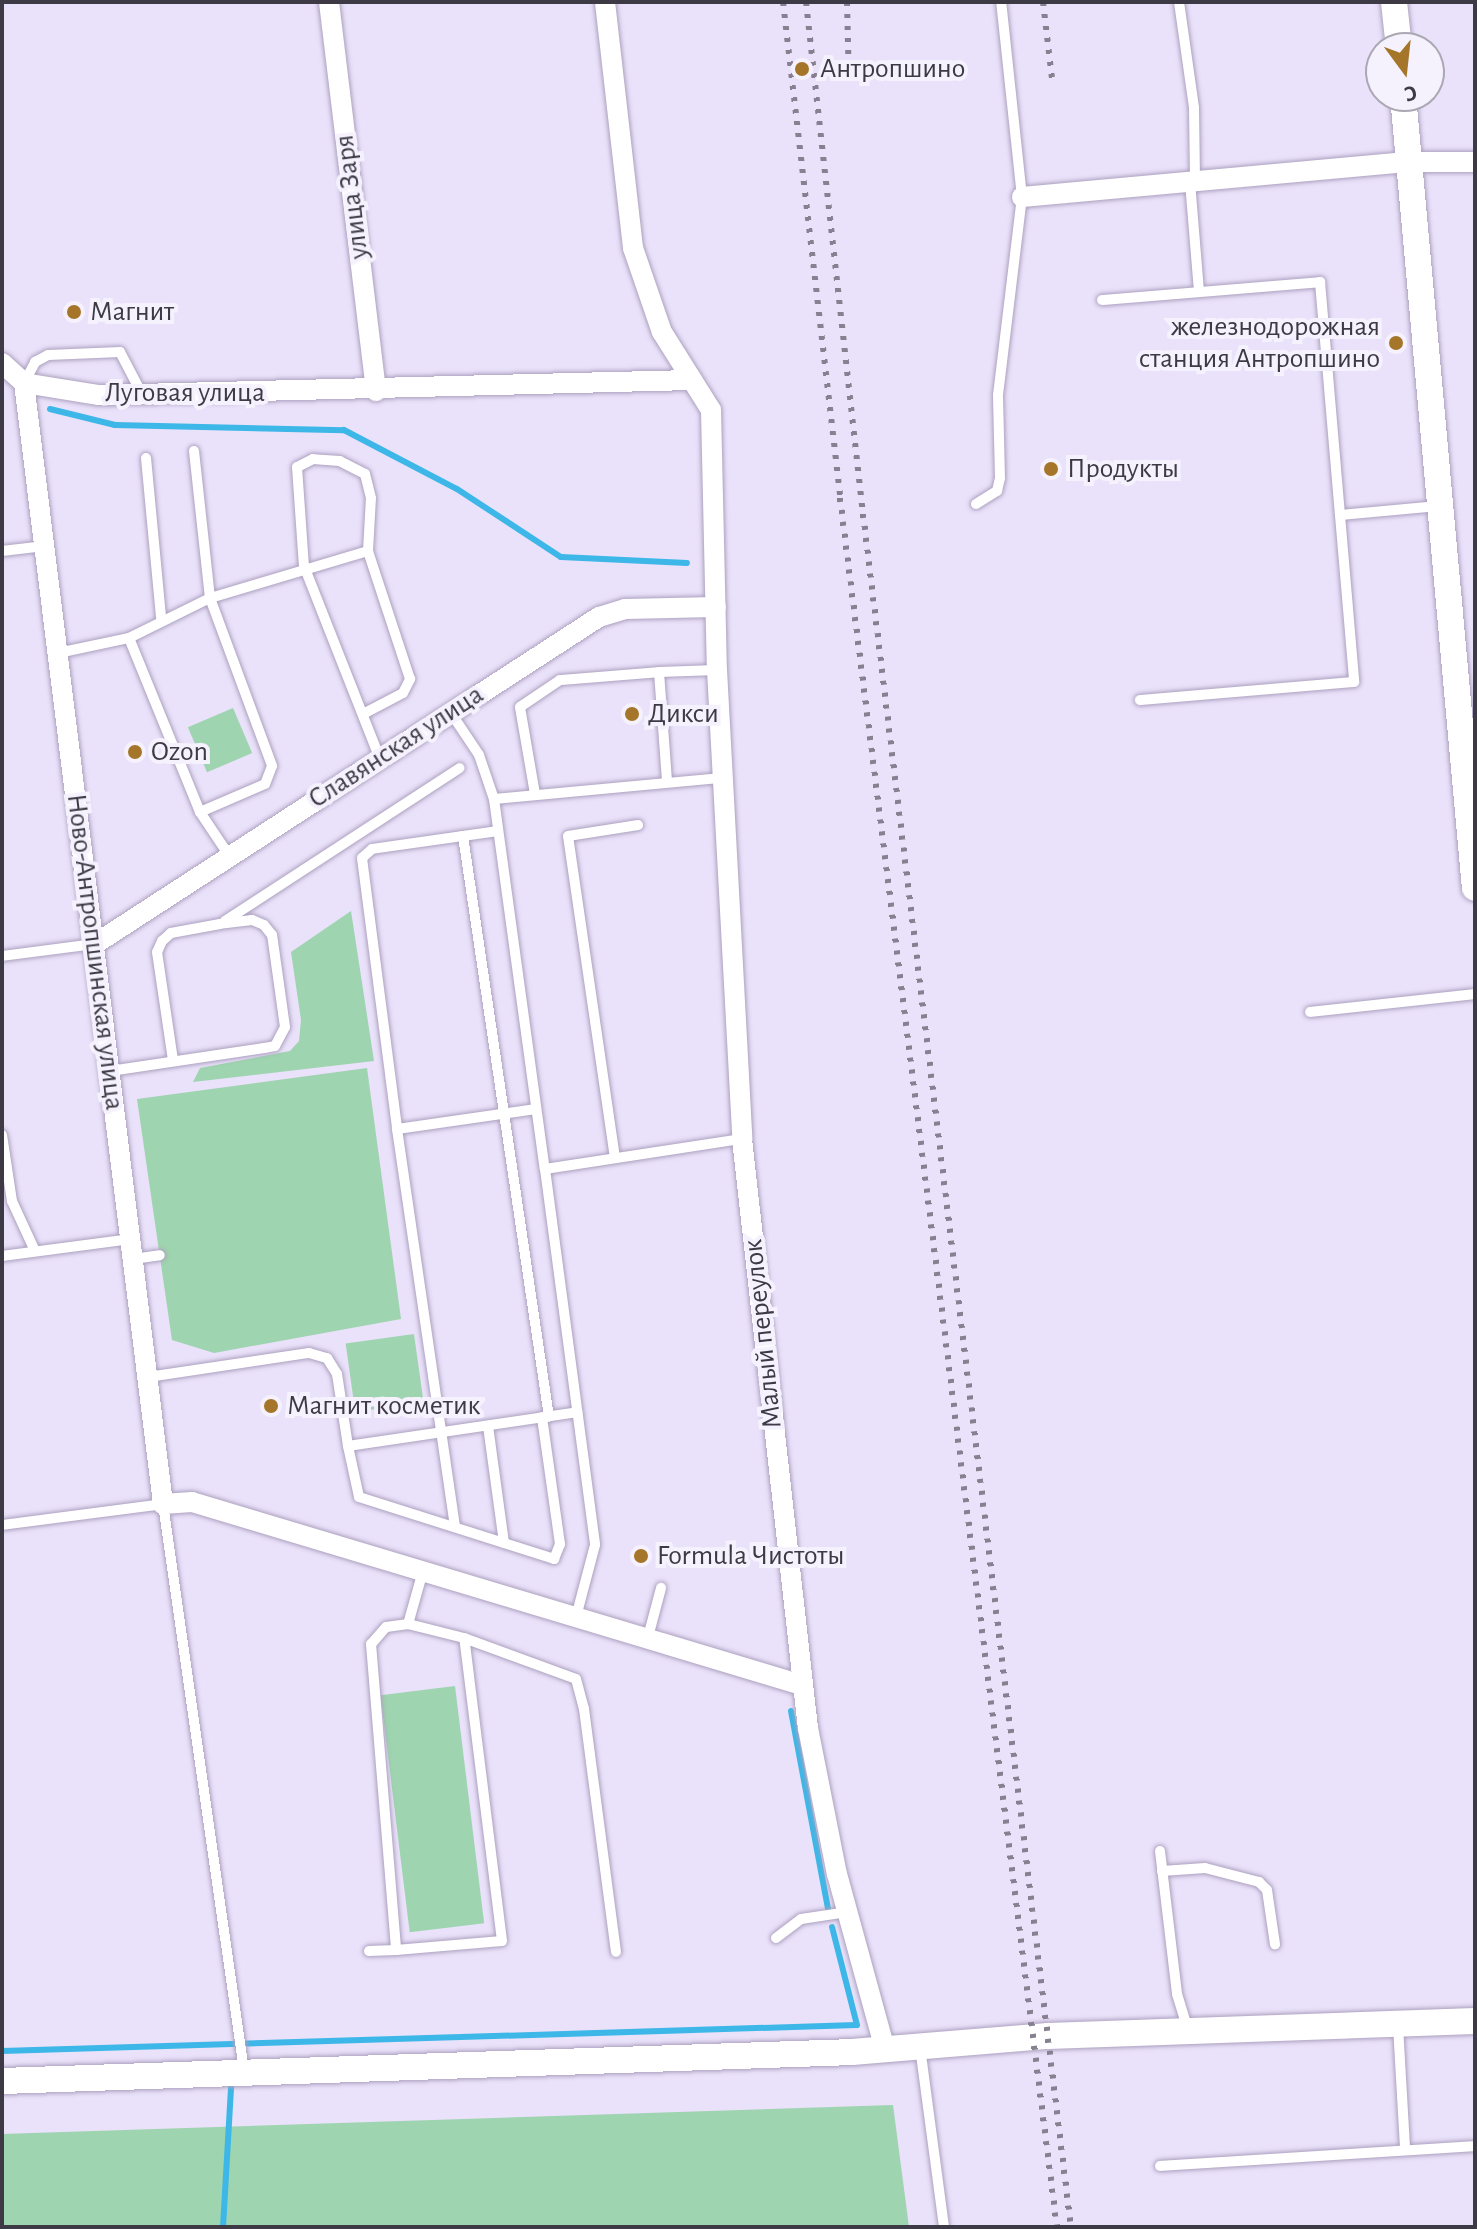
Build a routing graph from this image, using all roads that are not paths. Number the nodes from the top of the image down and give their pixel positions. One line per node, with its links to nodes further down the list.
1 (329, 2): 16 (street, улица Заря)
2 (605, 2): 15 (street, Малый переулок)
3 (1001, 2): 11 (lane)
4 (1179, 2): 10 (lane)
5 (1394, 2): 6 (street)
6 (1397, 32)
7 (1404, 112): 8 (street)
8 (1409, 162): 9 (street); 10 (street); 22 (street)
9 (1475, 162)
10 (1193, 182): 11 (street); 12 (lane)
11 (1022, 197): 21 (lane)
12 (1199, 292): 13 (lane); 23 (lane)
13 (1102, 300)
14 (2, 363): 17 (street)
15 (692, 380): 16 (street, Луговая улица); 29 (street, Малый переулок)
16 (376, 391): 18 (street, Луговая улица)
17 (25, 392): 18 (street, Луговая улица); 18 (lane); 24 (street, Ново-Антропшинская улица)
18 (142, 394)
19 (194, 451): 28 (lane)
20 (146, 458): 30 (lane)
21 (976, 504)
22 (1439, 506): 23 (lane); 51 (street)
23 (1340, 515): 35 (lane)
24 (47, 546): 25 (lane); 32 (street, Ново-Антропшинская улица)
25 (2, 551)
26 (368, 551): 27 (lane); 27 (lane); 37 (lane)
27 (304, 566): 28 (lane); 37 (lane)
28 (210, 598): 30 (lane); 44 (lane)
29 (716, 607): 33 (street, Малый переулок); 36 (street, Славянская улица)
30 (161, 618): 31 (lane)
31 (129, 638): 32 (lane); 44 (lane)
32 (58, 653): 53 (street, Ново-Антропшинская улица)
33 (717, 670): 34 (lane); 40 (street, Малый переулок)
34 (659, 672): 41 (lane); 42 (lane)
35 (1140, 700)
36 (451, 713): 38 (street, Славянская улица); 43 (lane)
37 (363, 714): 38 (lane)
38 (380, 759): 49 (street, Славянская улица)
39 (460, 768): 48 (lane)
40 (722, 778): 41 (lane); 63 (street, Малый переулок)
41 (667, 781): 42 (lane)
42 (535, 794): 43 (lane)
43 (494, 799): 46 (lane)
44 (200, 812): 49 (lane)
45 (638, 825): 64 (lane)
46 (498, 831): 47 (lane); 59 (lane)
47 (463, 836): 50 (lane); 60 (lane)
48 (350, 841): 50 (lane); 52 (lane)
49 (228, 854): 53 (street, Славянская улица)
50 (362, 858): 61 (lane)
51 (1475, 888)
52 (220, 924): 57 (lane); 57 (lane)
53 (95, 944): 54 (lane); 58 (street, Ново-Антропшинская улица)
54 (2, 956)
55 (1475, 994): 56 (lane)
56 (1310, 1012)
57 (173, 1061): 58 (lane)
58 (110, 1071): 66 (street, Ново-Антропшинская улица)
59 (535, 1109): 60 (lane); 65 (lane)
60 (504, 1113): 61 (lane); 72 (lane)
61 (397, 1129): 74 (lane)
62 (2, 1135): 67 (lane)
63 (742, 1139): 64 (lane); 86 (street, Малый переулок)
64 (615, 1158): 65 (lane)
65 (545, 1169): 71 (lane)
66 (132, 1249): 67 (lane); 68 (lane); 70 (street, Ново-Антропшинская улица)
67 (35, 1251): 69 (lane)
68 (160, 1255)
69 (2, 1256)
70 (148, 1377): 75 (lane); 76 (street, Ново-Антропшинская улица)
71 (577, 1412): 72 (lane); 82 (lane)
72 (545, 1417): 73 (lane); 79 (lane)
73 (488, 1426): 74 (lane); 79 (lane)
74 (441, 1432): 75 (lane); 78 (lane)
75 (348, 1446): 78 (lane)
76 (163, 1504): 77 (lane); 80 (street); 100 (lane)
77 (2, 1525)
78 (455, 1527): 79 (lane)
79 (504, 1543)
80 (423, 1571): 82 (street); 83 (lane)
81 (661, 1588): 84 (lane)
82 (576, 1617): 84 (street)
83 (408, 1624): 85 (lane); 92 (lane)
84 (648, 1637): 86 (street)
85 (464, 1638): 92 (lane); 94 (lane)
86 (802, 1685): 89 (street, Малый переулок)
87 (1160, 1851): 88 (lane)
88 (1162, 1871): 91 (lane); 97 (lane)
89 (848, 1912): 90 (lane); 99 (street, Малый переулок)
90 (776, 1938)
91 (1275, 1944)
92 (396, 1950): 93 (lane)
93 (369, 1951)
94 (616, 1952)
95 (1475, 2021): 96 (street)
96 (1398, 2024): 97 (street); 103 (lane)
97 (1189, 2032): 98 (street)
98 (920, 2047): 99 (street); 105 (lane)
99 (885, 2050): 100 (street)
100 (244, 2073): 101 (street)
101 (2, 2081)
102 (1475, 2146): 103 (lane)
103 (1405, 2149): 104 (lane)
104 (1160, 2166)
105 (944, 2227)

